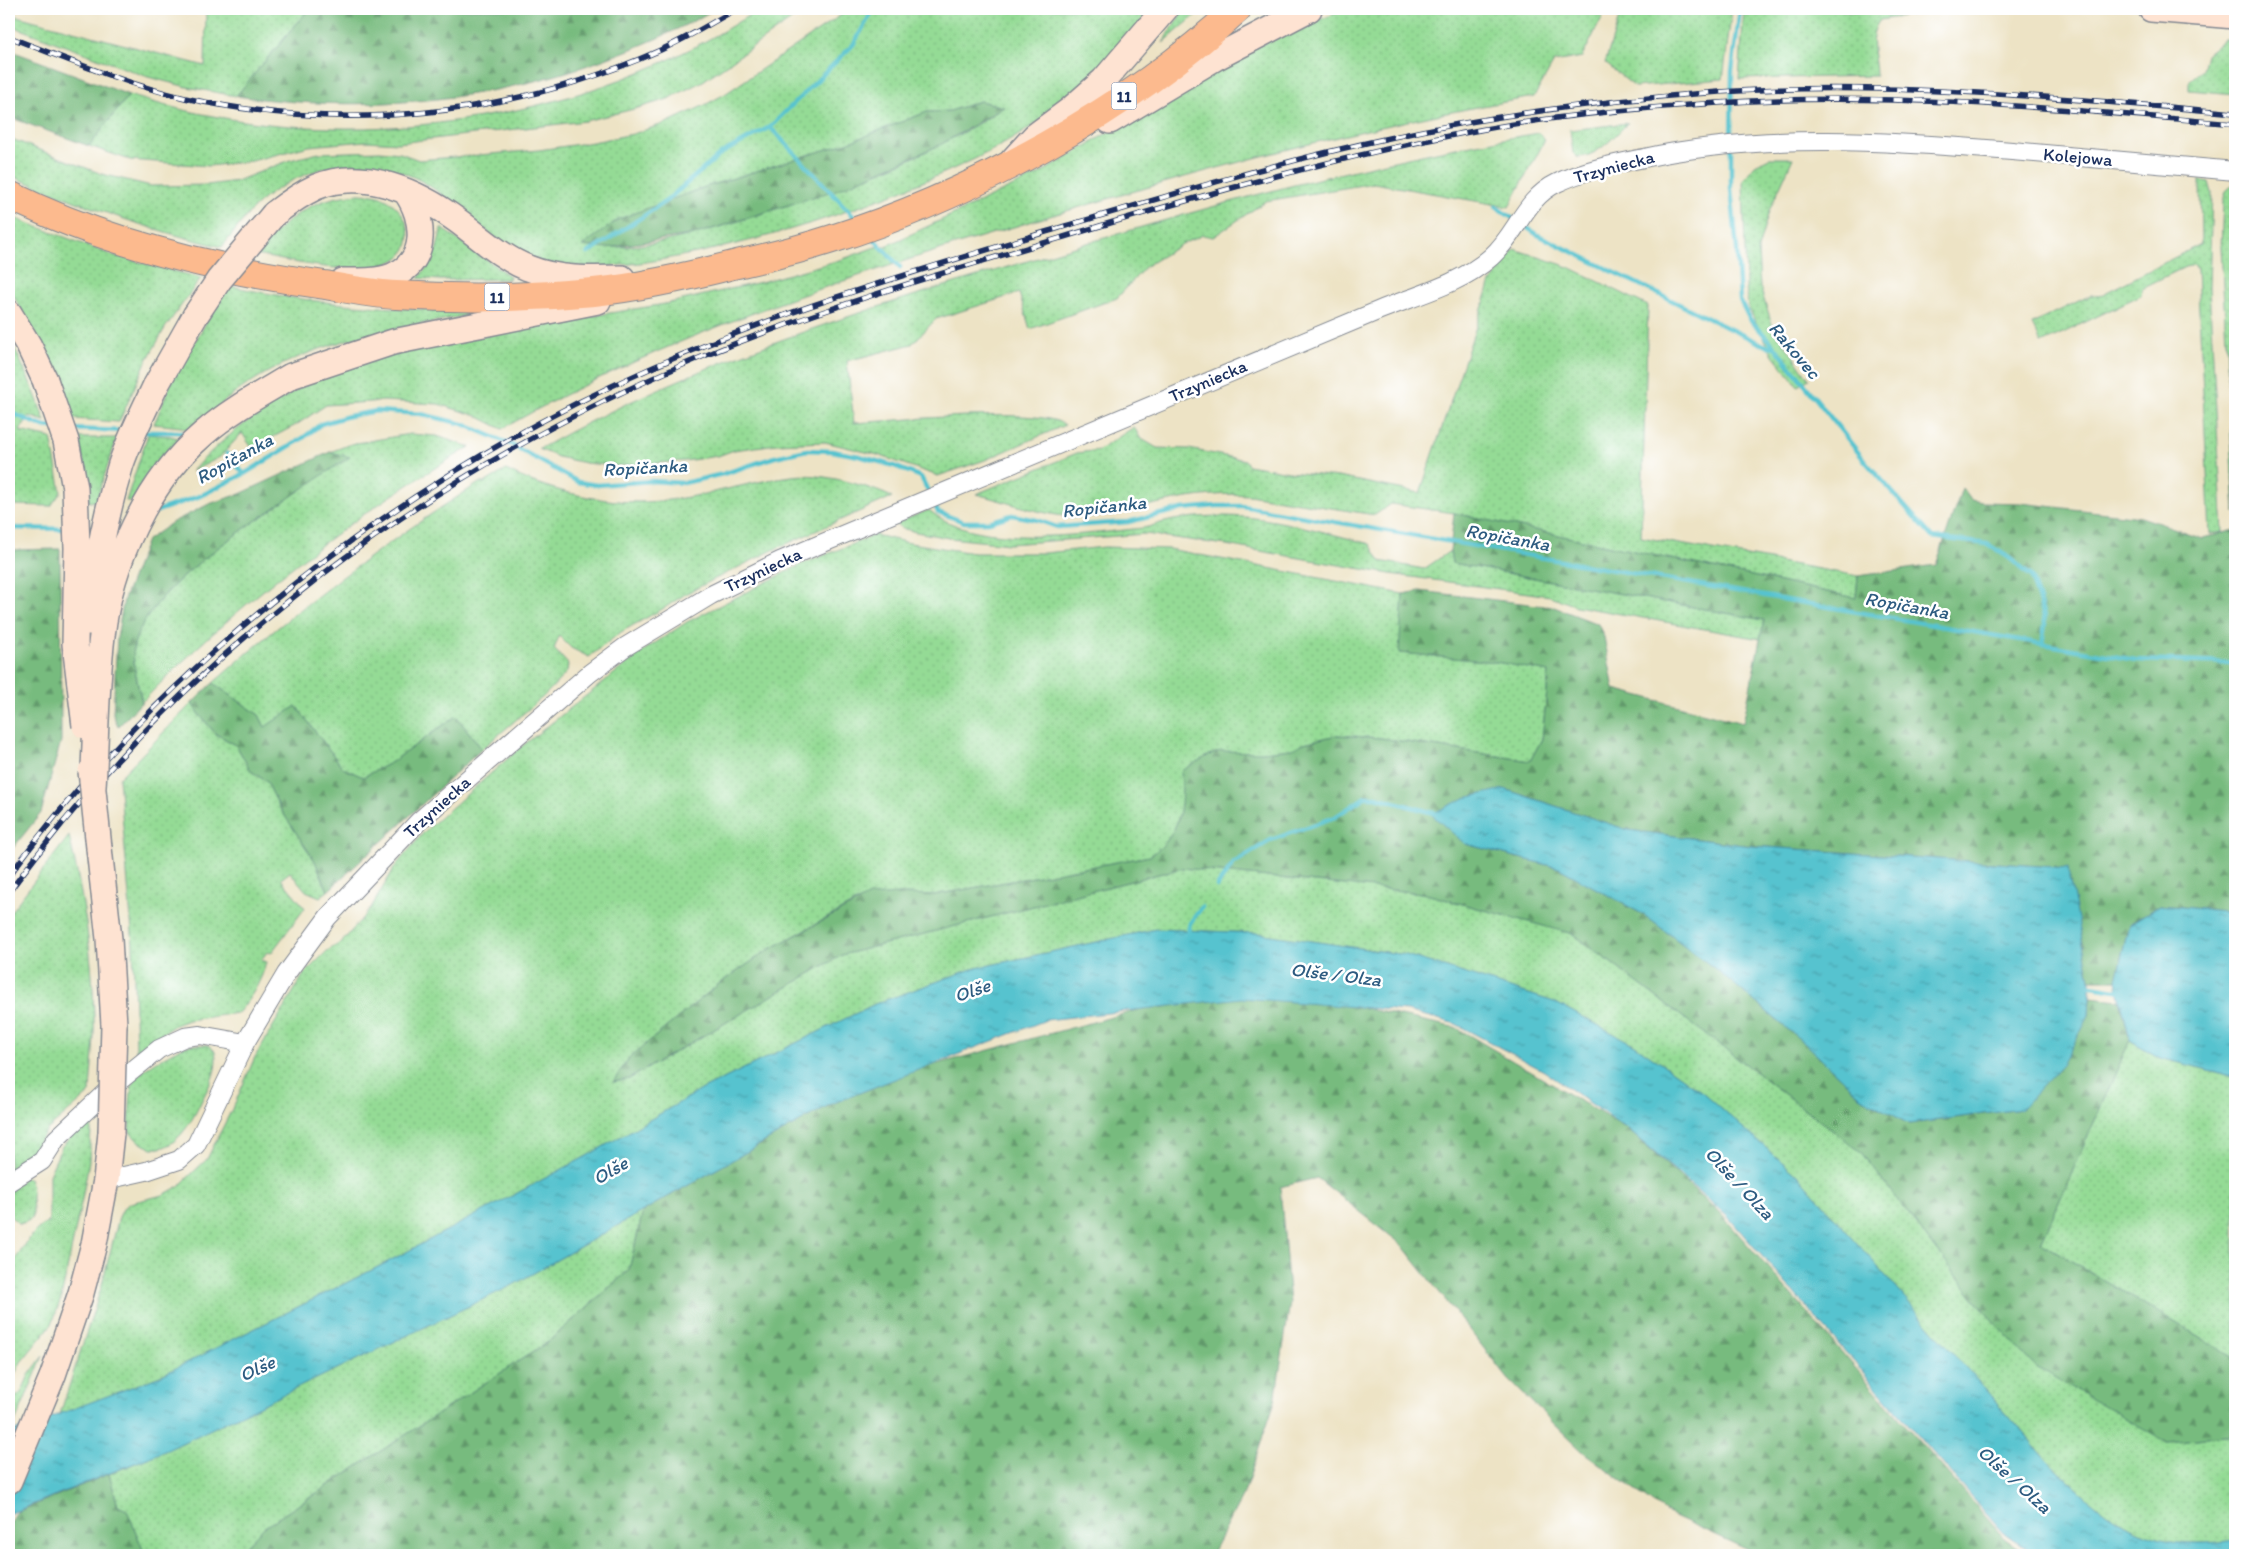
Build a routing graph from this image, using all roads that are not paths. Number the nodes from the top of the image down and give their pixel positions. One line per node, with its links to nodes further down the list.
1 (1166, 9): 7 (main road)
2 (1237, 9): 7 (main road, 11)
3 (1308, 9): 7 (main road)
4 (2151, 9): 5 (main road)
5 (2235, 16)
6 (1920, 143): 8 (street, Kolejowa); 15 (street, Trzyniecka)
7 (1008, 165): 11 (main road, 11)
8 (2235, 171)
9 (406, 192): 11 (main road); 12 (main road); 14 (main road, bridge)
10 (9, 195): 12 (main road, 11)
11 (690, 276): 12 (main road, 11); 14 (main road, bridge)
12 (304, 282)
13 (9, 313): 14 (main road, bridge)
14 (93, 787): 16 (main road, bridge)
15 (245, 1043): 16 (street, Trzyniecka); 17 (street)
16 (106, 1180): 18 (main road)
17 (9, 1182)
18 (9, 1481)

